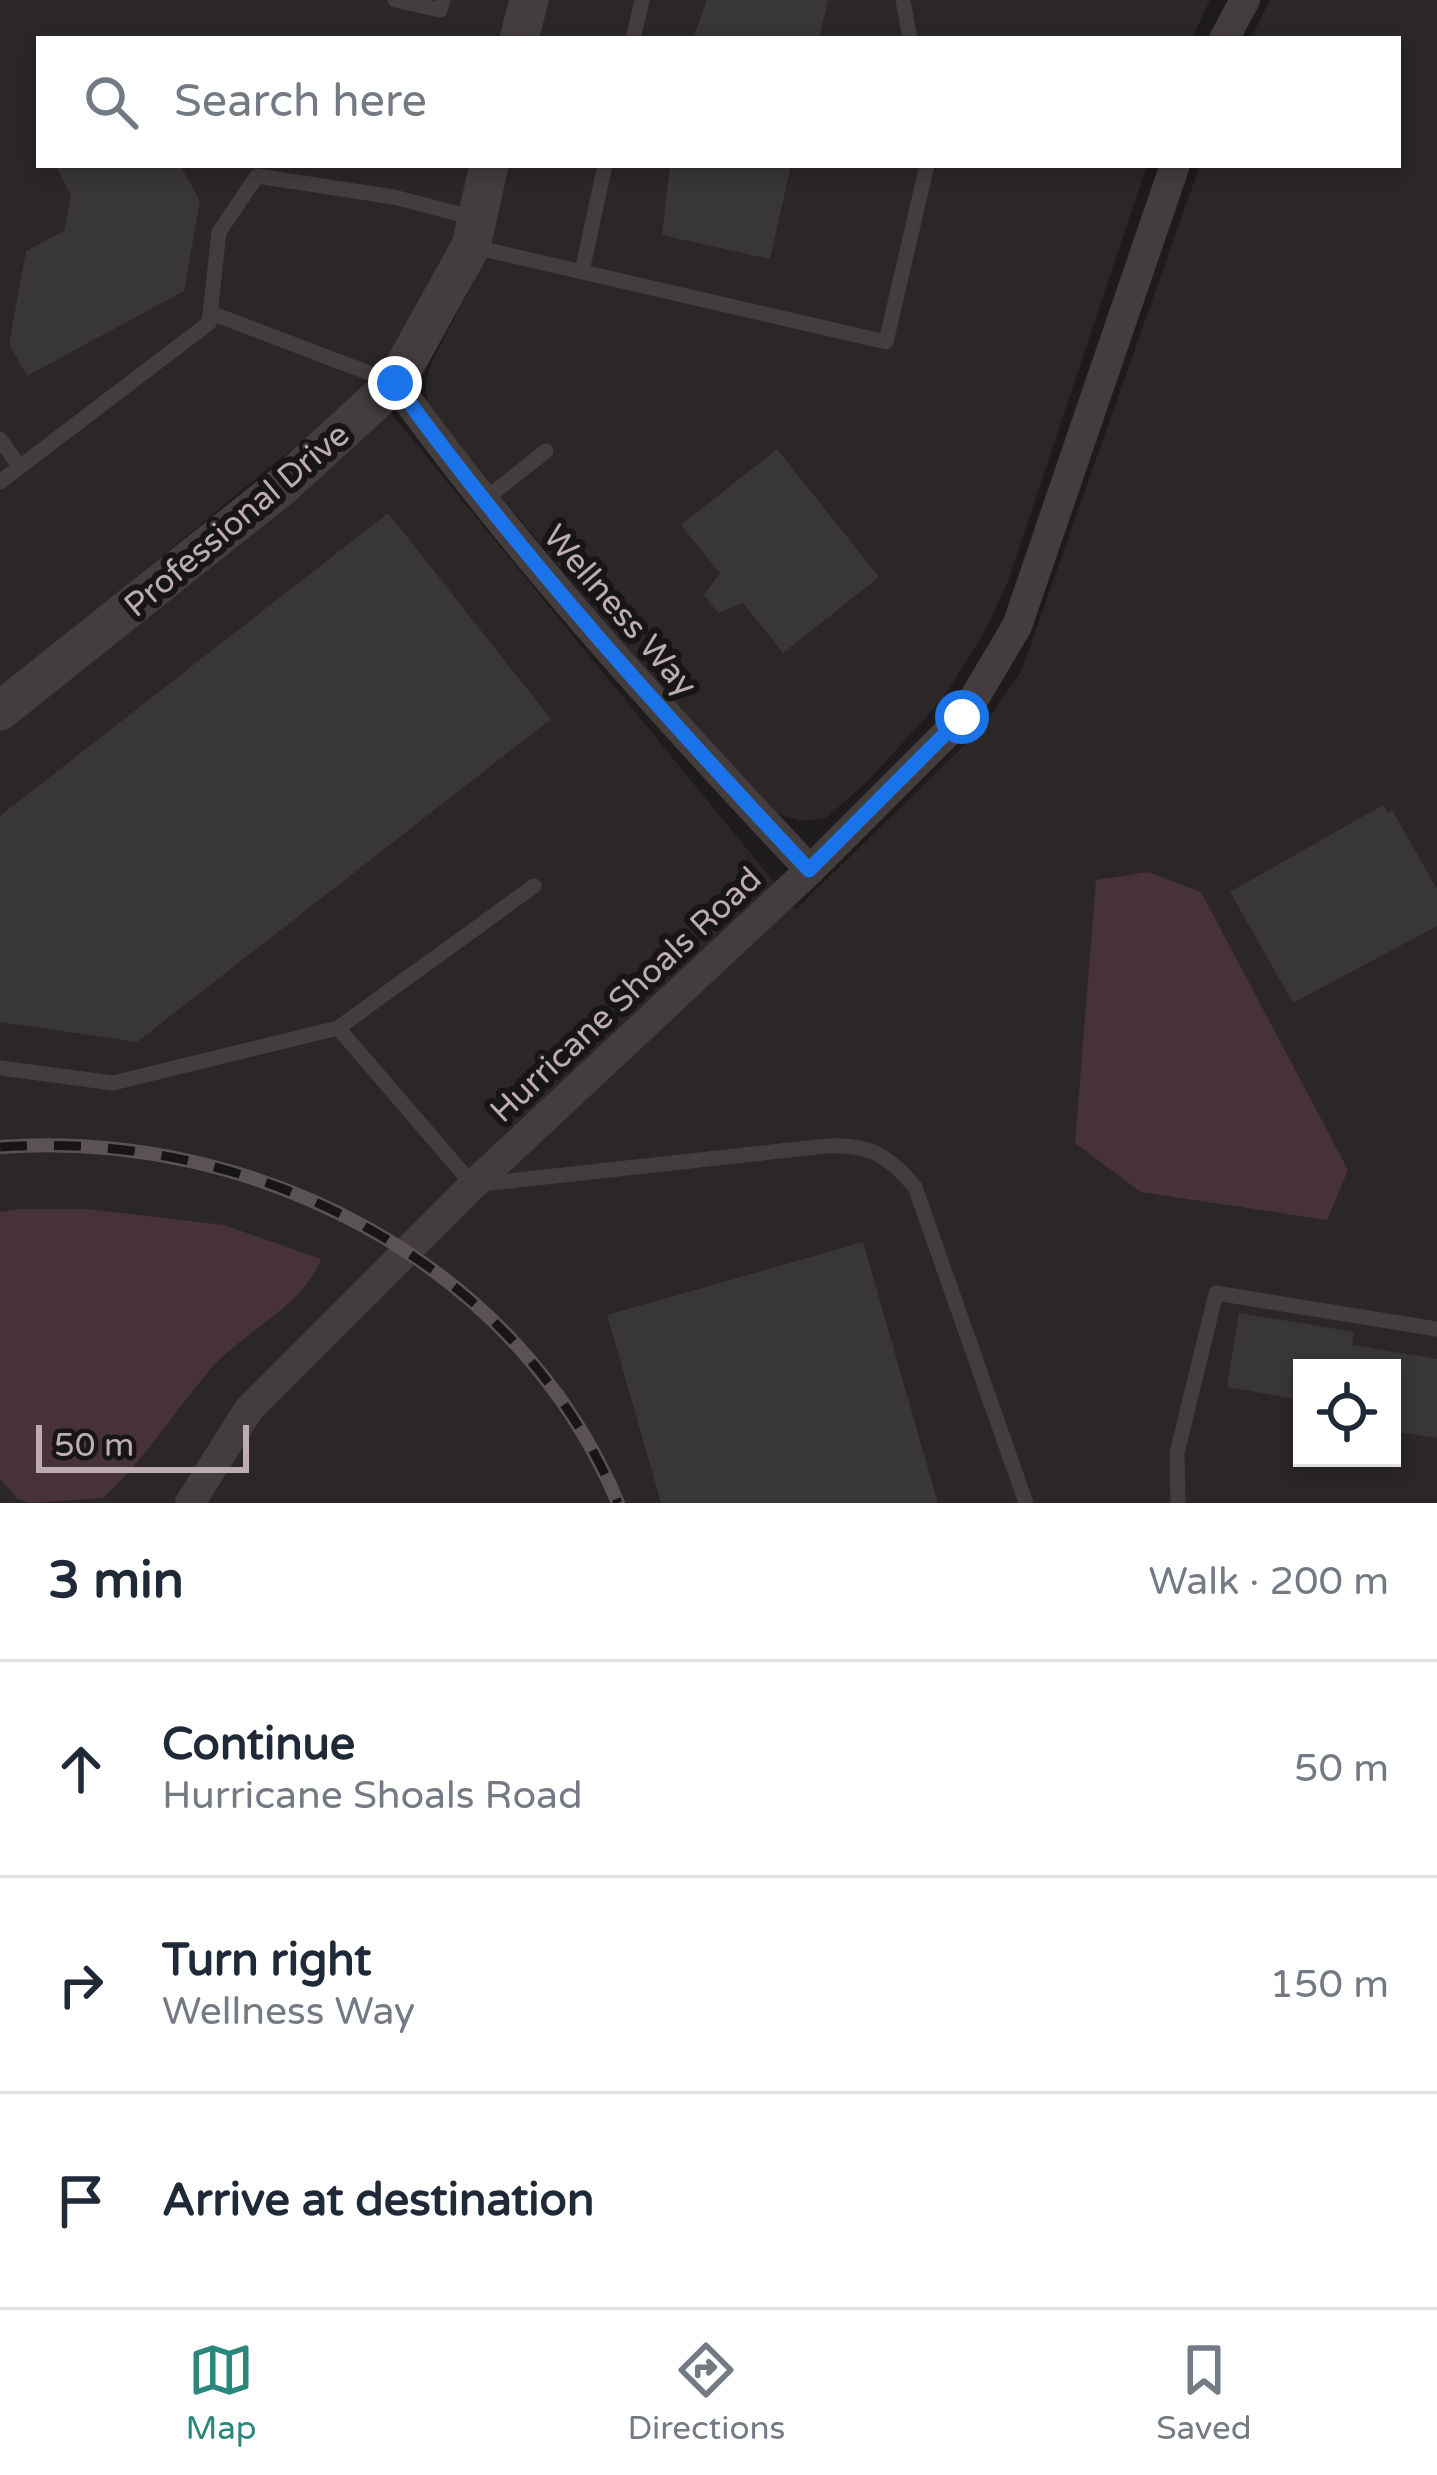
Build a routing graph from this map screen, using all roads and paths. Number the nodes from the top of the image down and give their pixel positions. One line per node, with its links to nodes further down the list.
1 (395, 0): 2 (lane)
2 (443, 0)
3 (529, 0): 7 (street)
4 (642, 0): 8 (lane)
5 (903, 0): 9 (lane)
6 (1245, 0): 10 (street)
7 (520, 36)
8 (634, 36)
9 (909, 36)
10 (1225, 36)
11 (488, 168): 16 (street, Professional Drive)
12 (604, 168): 17 (lane)
13 (926, 168): 17 (lane)
14 (1174, 168): 26 (street, Hurricane Shoals Road)
15 (251, 170): 16 (lane); 18 (lane)
16 (474, 232): 17 (lane); 19 (street, Professional Drive)
17 (582, 271)
18 (211, 313): 19 (lane); 22 (lane)
19 (395, 383): 24 (street, Wellness Way); 25 (street, Professional Drive)
20 (0, 439): 22 (lane)
21 (546, 451): 24 (lane)
22 (19, 466): 23 (lane)
23 (0, 482)
24 (481, 502): 26 (street, Wellness Way)
25 (0, 711)
26 (809, 870): 30 (street, Hurricane Shoals Road)
27 (534, 886): 28 (lane)
28 (338, 1028): 29 (lane); 30 (lane)
29 (0, 1068)
30 (473, 1185): 32 (street, Hurricane Shoals Road); 33 (lane)
31 (1437, 1329): 34 (lane)
32 (190, 1503)
33 (1026, 1503)
34 (1178, 1503)

